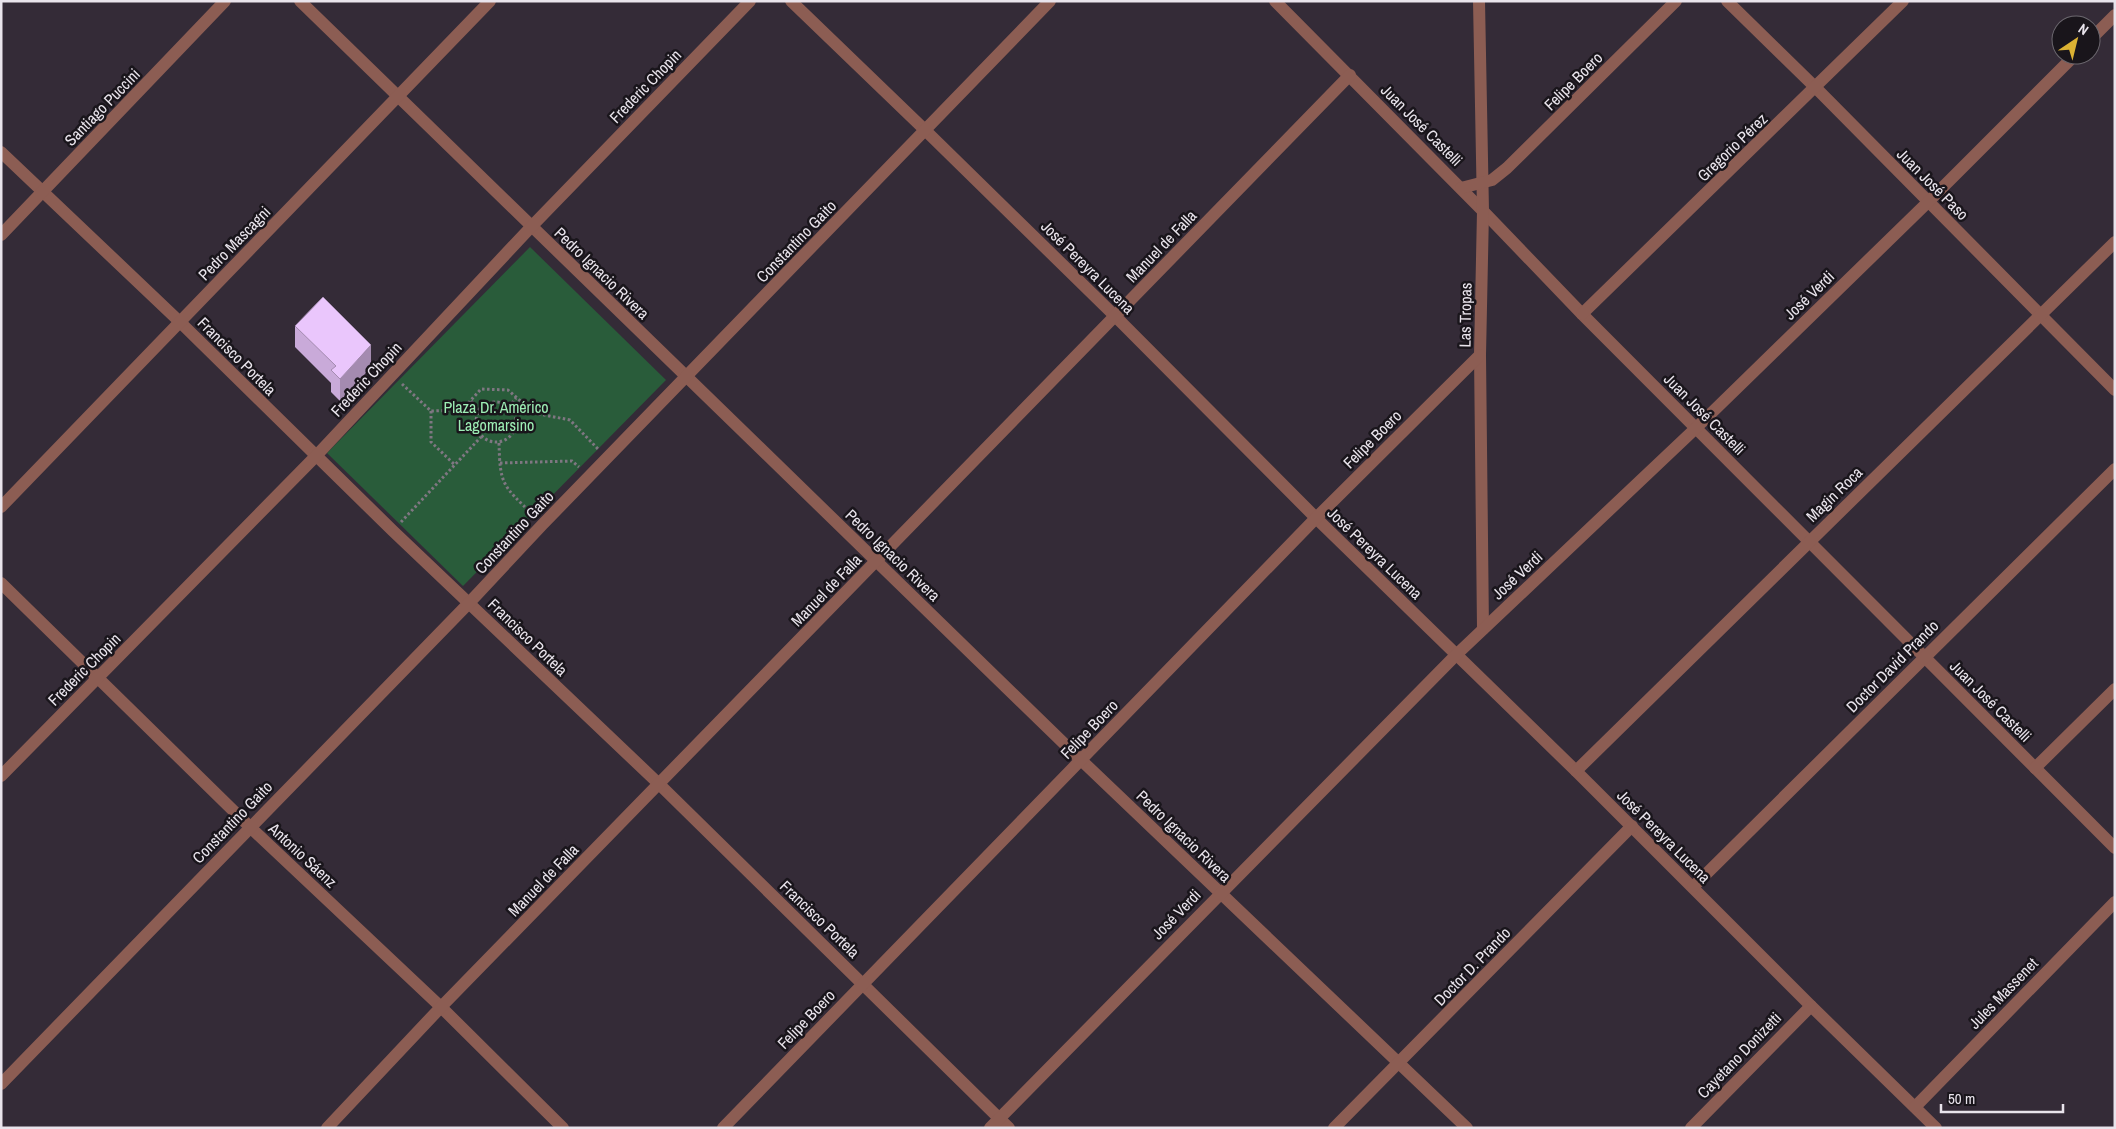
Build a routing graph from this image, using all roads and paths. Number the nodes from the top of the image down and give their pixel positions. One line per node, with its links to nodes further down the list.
1 (225, 1): 22 (street, Santiago Puccini)
2 (300, 1): 17 (street, Pedro Ignacio Rivera)
3 (490, 1): 17 (street, Pedro Mascagni)
4 (750, 1): 25 (street, Frederic Chopin)
5 (790, 1): 18 (street, José Pereyra Lucena)
6 (1050, 1): 18 (street, Constantino Gaito)
7 (1275, 1): 15 (street, Juan José Castelli)
8 (1479, 1): 20 (street, Las Tropas)
9 (1676, 1): 20 (street, Felipe Boero)
10 (1727, 1): 16 (street, Juan José Paso)
11 (1903, 1): 16 (street, Gregorio Pérez)
12 (2115, 15): 13 (street)
13 (2101, 29)
14 (2065, 65): 23 (street, José Verdi)
15 (1350, 75): 21 (street, Juan José Castelli); 29 (street, Manuel de Falla)
16 (1816, 88): 23 (street, Juan José Paso); 28 (street, Gregorio Pérez)
17 (398, 96): 25 (street, Pedro Ignacio Rivera); 31 (street, Pedro Mascagni)
18 (926, 131): 29 (street, José Pereyra Lucena); 34 (street, Constantino Gaito)
19 (1, 152): 22 (street, Francisco Portela)
20 (1483, 182): 21 (street, Felipe Boero); 24 (street, Las Tropas)
21 (1461, 188): 24 (street, Juan José Castelli)
22 (43, 193): 26 (street, Santiago Puccini); 31 (street, Francisco Portela)
23 (1928, 202): 30 (street, Juan José Paso); 41 (street, José Verdi)
24 (1483, 210): 28 (street, Juan José Castelli); 32 (street, Las Tropas)
25 (531, 227): 33 (street, Frederic Chopin); 34 (street, Pedro Ignacio Rivera)
26 (1, 235)
27 (2115, 242): 30 (street, Magin Roca)
28 (1582, 314): 41 (street, Juan José Castelli)
29 (1114, 316): 51 (street, José Pereyra Lucena); 55 (street, Manuel de Falla)
30 (2041, 316): 35 (street, Juan José Paso); 54 (street, Magin Roca)
31 (181, 323): 44 (street, Francisco Portela); 50 (street, Pedro Mascagni)
32 (1480, 355): 51 (street, Felipe Boero); 58 (street, Las Tropas)
33 (392, 375): 40 (path); 44 (street, Frederic Chopin)
34 (686, 377): 45 (street, Constantino Gaito); 55 (street, Pedro Ignacio Rivera)
35 (2115, 390)
36 (516, 398): 37 (path); 38 (path); 45 (path)
37 (471, 400): 39 (path); 40 (path)
38 (508, 407): 39 (path); 43 (path)
39 (480, 410): 42 (path)
40 (430, 411): 47 (path)
41 (1696, 428): 54 (street, Juan José Castelli); 58 (street, José Verdi)
42 (481, 437): 43 (path); 47 (path)
43 (499, 443): 46 (path)
44 (316, 456): 53 (street, Francisco Portela); 61 (street, Frederic Chopin)
45 (607, 458): 49 (street, Constantino Gaito)
46 (500, 463): 49 (path); 52 (path)
47 (455, 464): 53 (path)
48 (2115, 469): 60 (street, Doctor David Prando)
49 (589, 477): 52 (street, Constantino Gaito)
50 (1, 507)
51 (1316, 518): 59 (street, José Pereyra Lucena); 63 (street, Felipe Boero)
52 (542, 524): 57 (street, Constantino Gaito)
53 (392, 531): 57 (street, Francisco Portela)
54 (1809, 541): 60 (street, Juan José Castelli); 65 (street, Magin Roca)
55 (876, 562): 63 (street, Pedro Ignacio Rivera); 67 (street, Manuel de Falla)
56 (1, 583): 61 (street, Antonio Sáenz)
57 (469, 603): 67 (street, Francisco Portela); 69 (street, Constantino Gaito)
58 (1483, 629): 59 (street, José Verdi)
59 (1456, 655): 65 (street, José Pereyra Lucena); 72 (street, José Verdi)
60 (1924, 657): 64 (street, Juan José Castelli); 71 (street, Doctor David Prando)
61 (98, 678): 66 (street, Frederic Chopin); 69 (street, Antonio Sáenz)
62 (2115, 689): 64 (street)
63 (1081, 760): 72 (street, Pedro Ignacio Rivera); 74 (street, Felipe Boero)
64 (2035, 768): 70 (street, Juan José Castelli)
65 (1576, 771): 68 (street, José Pereyra Lucena)
66 (1, 776)
67 (659, 784): 74 (street, Francisco Portela); 76 (street, Manuel de Falla)
68 (1632, 826): 71 (street, José Pereyra Lucena); 77 (street, Doctor D. Prando)
69 (250, 827): 76 (street, Antonio Sáenz); 78 (street, Constantino Gaito)
70 (2115, 848)
71 (1693, 887): 75 (street, José Pereyra Lucena)
72 (1219, 893): 77 (street, Pedro Ignacio Rivera); 80 (street, José Verdi)
73 (2115, 902): 79 (street, Jules Massenet)
74 (864, 984): 80 (street, Francisco Portela); 83 (street, Felipe Boero)
75 (1811, 1006): 79 (street, José Pereyra Lucena); 88 (street, Cayetano Donizetti)
76 (441, 1007): 81 (street, Manuel de Falla); 82 (street, Antonio Sáenz)
77 (1399, 1063): 86 (street, Doctor D. Prando); 87 (street, Pedro Ignacio Rivera)
78 (1, 1084)
79 (1915, 1107): 89 (street, José Pereyra Lucena)
80 (999, 1118): 84 (street, José Verdi); 85 (street, Francisco Portela)
81 (327, 1128)
82 (563, 1128)
83 (723, 1128)
84 (990, 1128)
85 (1009, 1128)
86 (1334, 1128)
87 (1467, 1128)
88 (1691, 1128)
89 (1936, 1128)

